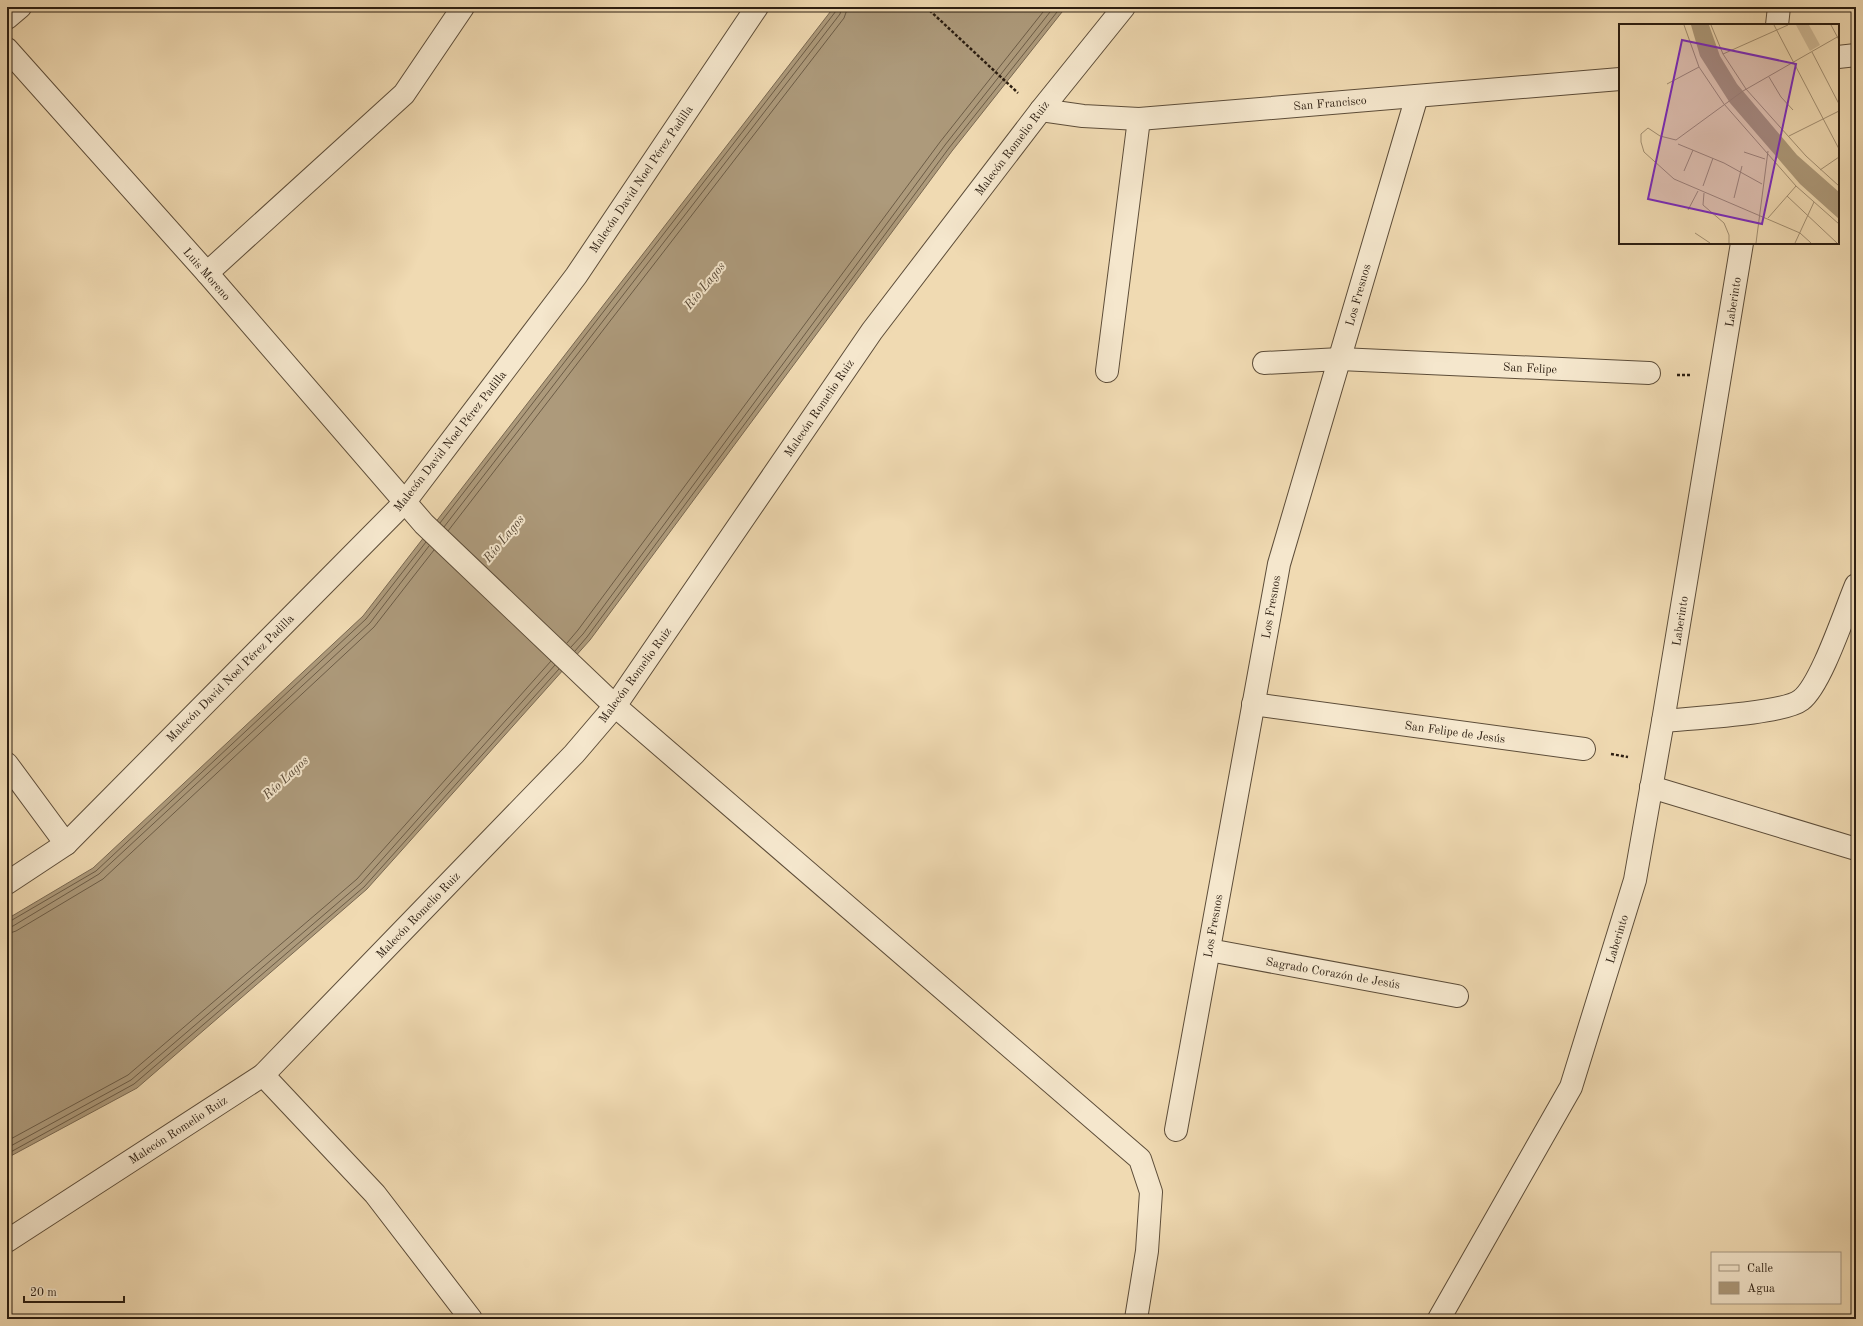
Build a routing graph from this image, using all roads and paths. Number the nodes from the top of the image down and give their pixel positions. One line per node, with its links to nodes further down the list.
1 (20, 7): 7 (street)
2 (463, 7): 18 (street)
3 (756, 7): 24 (street, Malecón David Noel Pérez Padilla)
4 (926, 7): 13 (path)
5 (1124, 7): 15 (street, Malecón Romelio Ruiz)
6 (1779, 7): 8 (street)
7 (7, 18)
8 (1777, 24)
9 (7, 49): 18 (street, Luis Moreno)
10 (1856, 55): 11 (street)
11 (1839, 57)
12 (1619, 79): 14 (street, San Francisco)
13 (1014, 89)
14 (1417, 96): 16 (street, San Francisco); 19 (street, Los Fresnos)
15 (1041, 110): 16 (street, San Francisco); 27 (street, Malecón Romelio Ruiz)
16 (1139, 119): 21 (street)
17 (1742, 244): 23 (street, Laberinto)
18 (207, 273): 24 (street, Luis Moreno)
19 (1340, 359): 20 (street, San Felipe); 22 (street, San Felipe); 26 (street, Los Fresnos)
20 (1264, 363)
21 (1107, 371)
22 (1649, 373): 23 (path)
23 (1720, 376): 28 (street, Laberinto)
24 (404, 503): 27 (street, Luis Moreno); 33 (street, Malecón David Noel Pérez Padilla)
25 (1856, 585): 28 (street)
26 (1253, 704): 29 (street, San Felipe de Jesús); 36 (street, Los Fresnos)
27 (615, 706): 38 (street, Malecón Romelio Ruiz); 42 (street, Luis Moreno)
28 (1663, 721): 30 (street, Laberinto)
29 (1584, 749): 30 (path)
30 (1656, 763): 32 (street, Laberinto)
31 (7, 764): 33 (street)
32 (1651, 788): 34 (street); 43 (street, Laberinto)
33 (66, 844): 35 (street, Malecón David Noel Pérez Padilla)
34 (1856, 850)
35 (7, 883)
36 (1209, 950): 37 (street, Sagrado Corazón de Jesús); 39 (street, Los Fresnos)
37 (1458, 996)
38 (263, 1075): 40 (street, Malecón Romelio Ruiz); 41 (street)
39 (1176, 1130)
40 (7, 1241)
41 (471, 1319)
42 (1136, 1319)
43 (1439, 1319)

